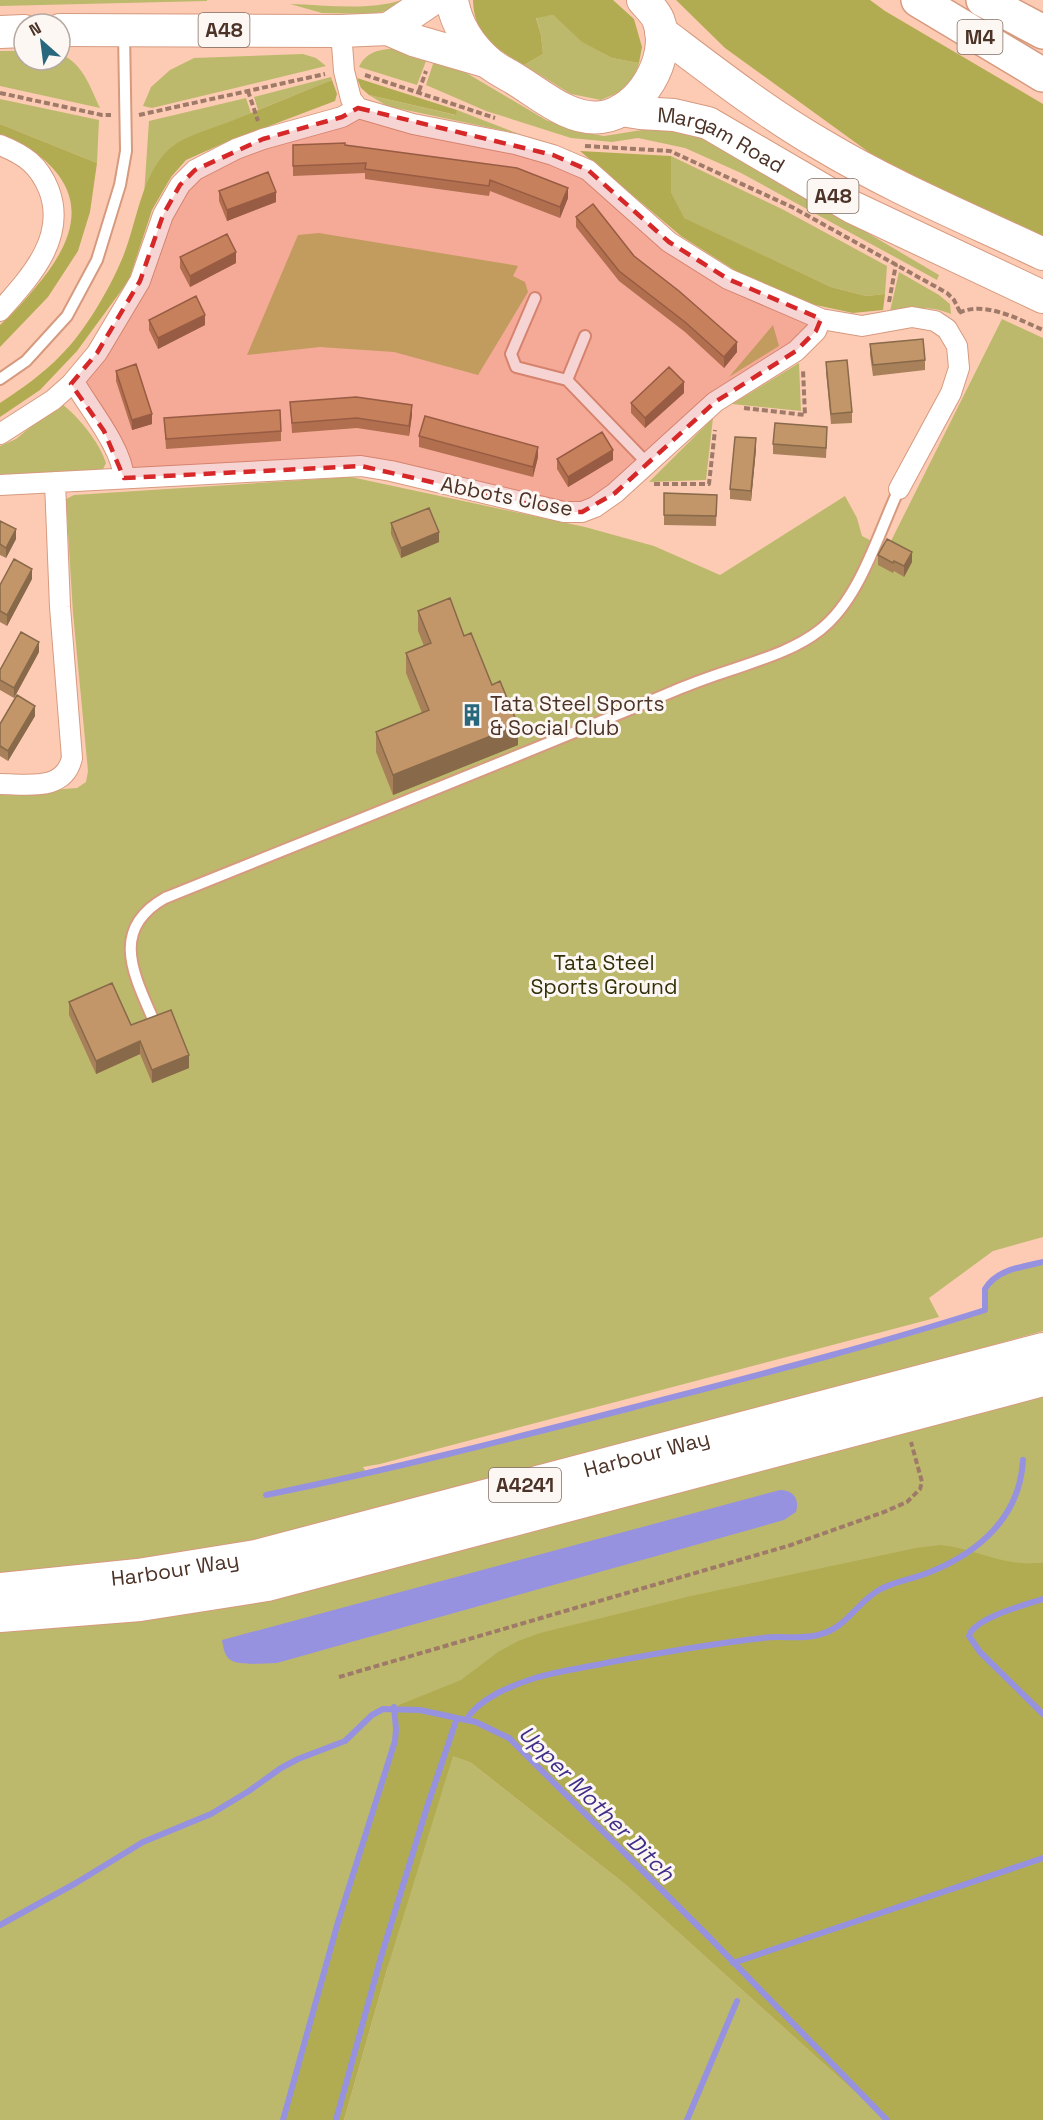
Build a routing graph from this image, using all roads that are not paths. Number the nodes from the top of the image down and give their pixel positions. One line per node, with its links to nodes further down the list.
1 (431, 0): 7 (main road)
2 (452, 0): 12 (main road)
3 (643, 0): 10 (main road)
4 (918, 0): 13 (highway, M4)
5 (983, 0): 11 (highway, M4)
6 (124, 29): 8 (main road, A48); 9 (main road, A48); 23 (lane)
7 (388, 29): 9 (main road, A48); 12 (main road, A48)
8 (72, 30)
9 (341, 31): 14 (street)
10 (662, 32): 15 (main road); 17 (main road, Margam Road / A48)
11 (1043, 32)
12 (488, 62): 15 (main road)
13 (1043, 75)
14 (358, 108): 21 (street); 25 (street)
15 (621, 110): 18 (main road, Margam Road / A48)
16 (0, 145): 20 (street)
17 (1043, 254)
18 (1043, 297)
19 (535, 298): 24 (lane)
20 (0, 311)
21 (821, 319): 27 (street, Abbots Close); 31 (street)
22 (585, 336): 24 (lane)
23 (0, 379)
24 (567, 380): 27 (lane)
25 (71, 384): 26 (street); 28 (street)
26 (0, 434)
27 (642, 468): 28 (street, Abbots Close)
28 (123, 478): 29 (street, Abbots Close)
29 (55, 482): 30 (street, Abbots Close); 32 (street)
30 (0, 485)
31 (899, 489): 33 (lane)
32 (0, 784)
33 (153, 1019)
34 (1043, 1349): 36 (main road, Harbour Way / A4241)
35 (1043, 1380): 37 (main road, Harbour Way / A4241)
36 (0, 1589)
37 (0, 1616)

